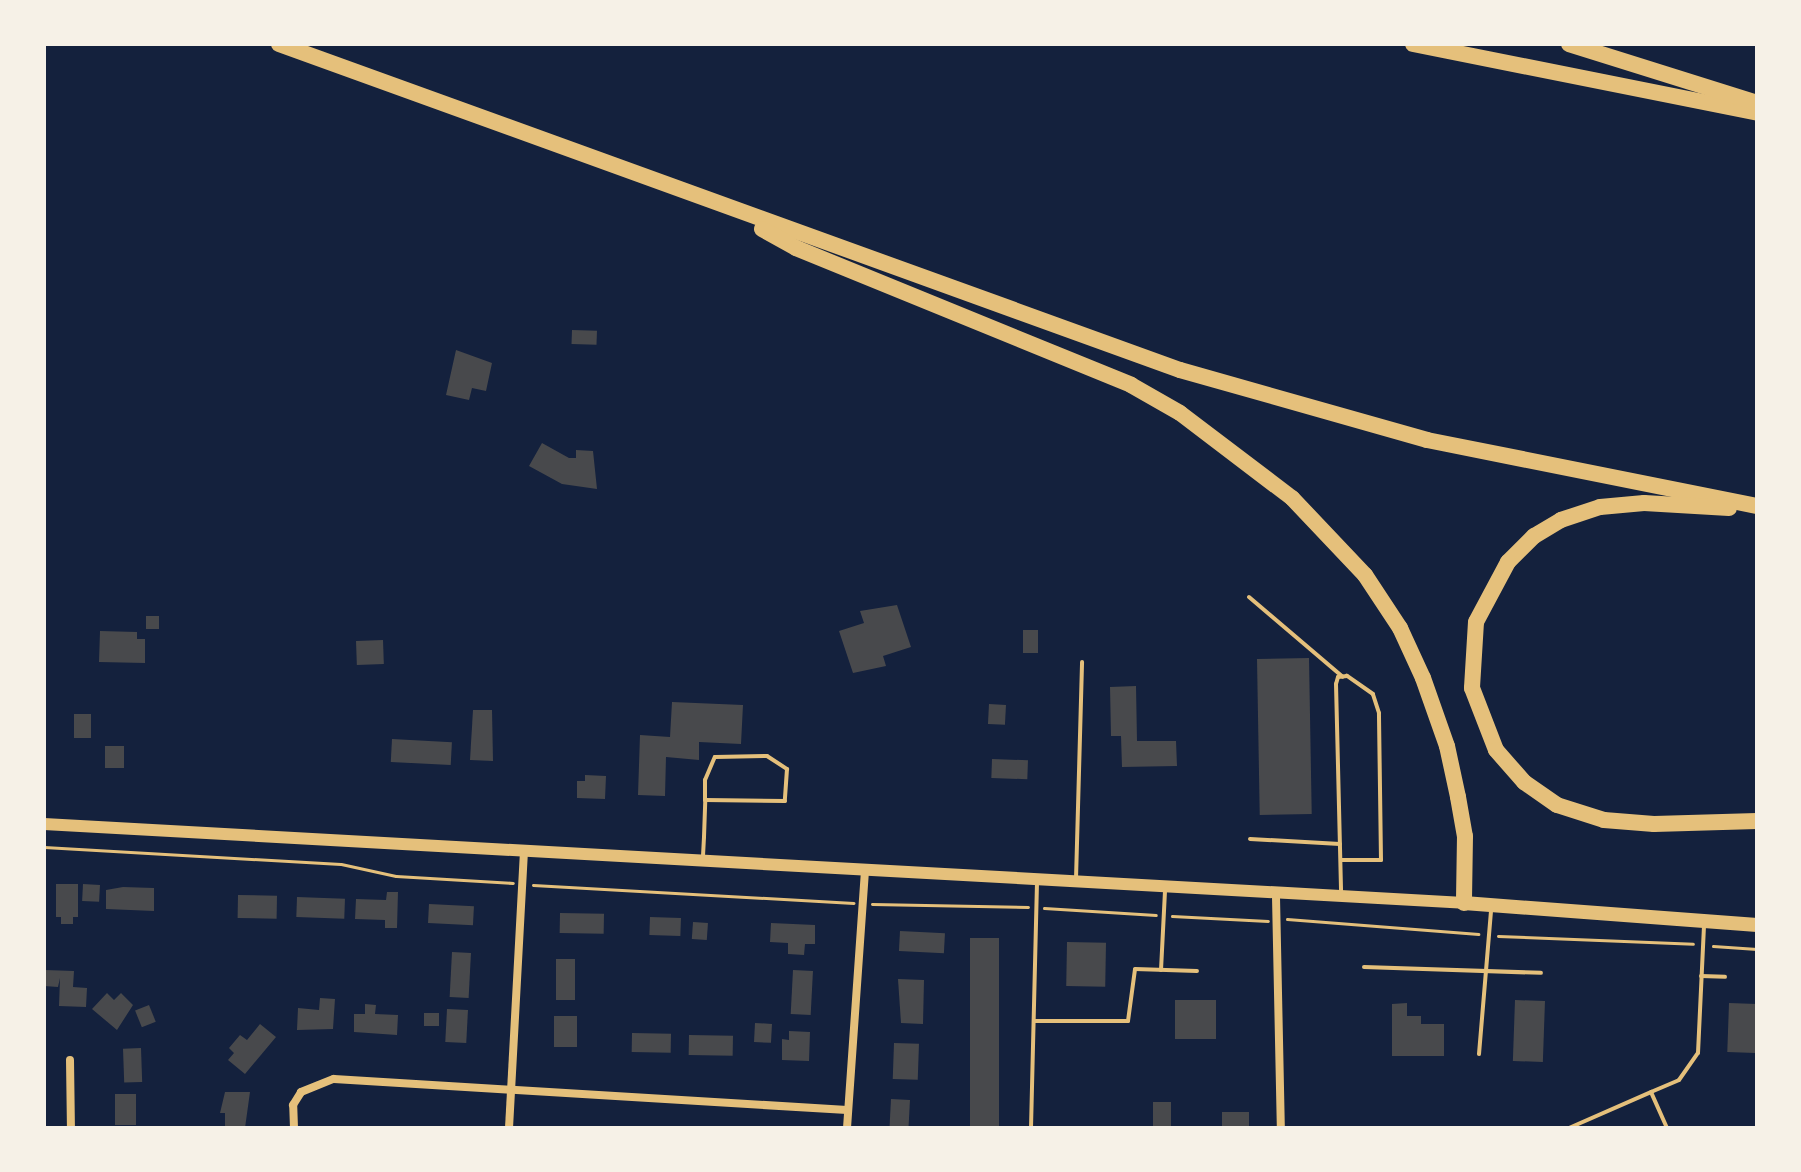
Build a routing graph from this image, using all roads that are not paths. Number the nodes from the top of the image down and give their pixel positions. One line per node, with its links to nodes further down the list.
1 (279, 44): 6 (highway)
2 (1413, 44): 5 (highway)
3 (1569, 44): 4 (highway)
4 (1757, 103)
5 (1757, 113)
6 (719, 205): 7 (highway); 25 (highway)
7 (1757, 507): 12 (highway)
8 (1249, 597): 10 (lane)
9 (1082, 662): 21 (lane)
10 (1343, 677): 15 (lane); 17 (lane)
11 (705, 800): 11 (lane); 18 (lane)
12 (1757, 821)
13 (44, 824): 16 (main road)
14 (1250, 839): 15 (lane)
15 (1340, 844): 17 (lane)
16 (524, 852): 18 (main road); 39 (street)
17 (1341, 860): 24 (lane)
18 (703, 863): 19 (main road)
19 (865, 873): 20 (main road); 41 (street)
20 (1037, 883): 21 (main road); 36 (lane)
21 (1076, 885): 22 (main road)
22 (1165, 890): 23 (main road); 30 (lane)
23 (1276, 897): 24 (main road); 47 (street)
24 (1341, 899): 25 (main road)
25 (1464, 903): 26 (highway)
26 (1491, 906): 27 (highway); 31 (lane)
27 (1704, 922): 28 (highway); 34 (lane)
28 (1757, 925)
29 (1364, 967): 31 (lane)
30 (1161, 970): 32 (lane); 36 (lane)
31 (1490, 970): 33 (lane); 37 (lane)
32 (1197, 971)
33 (1541, 973)
34 (1701, 976): 35 (lane); 40 (lane)
35 (1725, 977)
36 (1035, 1021): 46 (lane)
37 (1479, 1054)
38 (70, 1060): 42 (street)
39 (508, 1089): 41 (street); 43 (street); 44 (street)
40 (1651, 1092): 48 (lane); 49 (lane)
41 (847, 1110): 45 (street)
42 (71, 1128)
43 (294, 1128)
44 (509, 1128)
45 (847, 1128)
46 (1031, 1128)
47 (1281, 1128)
48 (1569, 1128)
49 (1667, 1128)

